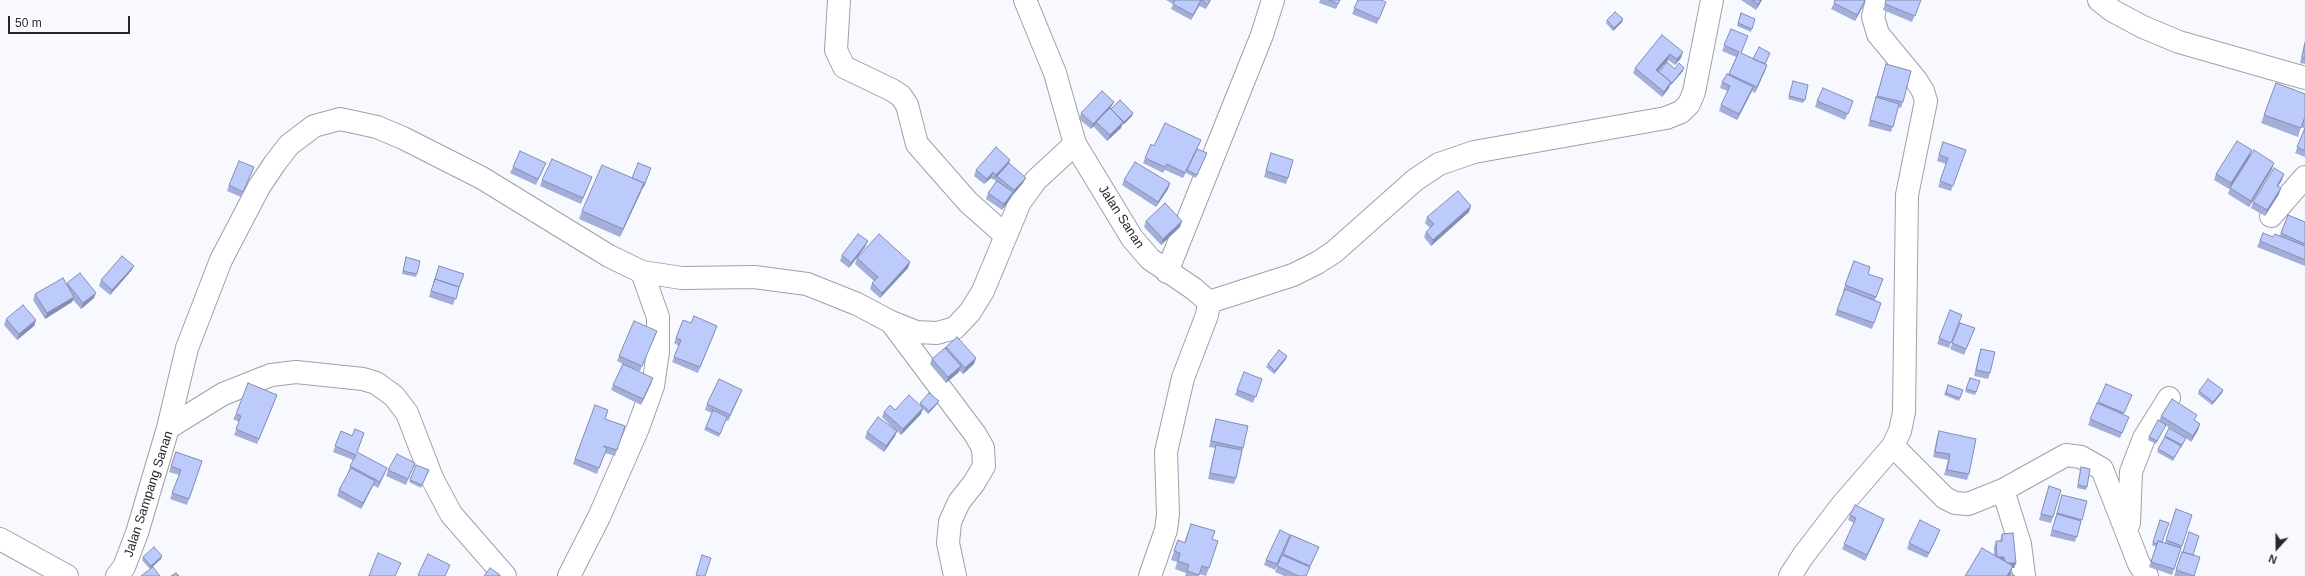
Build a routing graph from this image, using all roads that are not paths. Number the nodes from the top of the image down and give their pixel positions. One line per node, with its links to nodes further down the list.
1 (839, 0): 11 (street)
2 (1025, 0): 8 (street, Jalan Sanan)
3 (1273, 0): 13 (street)
4 (1712, 0): 14 (street)
5 (1877, 0): 18 (street)
6 (2099, 0): 7 (street)
7 (2305, 78)
8 (1075, 144): 11 (street); 13 (street, Jalan Sanan)
9 (2305, 177): 10 (street)
10 (2271, 216)
11 (1005, 235): 15 (street)
12 (642, 272): 15 (street); 17 (street); 25 (street)
13 (1167, 272): 14 (street, Jalan Sanan)
14 (1209, 302): 27 (street)
15 (891, 322): 26 (street)
16 (2169, 398): 21 (street)
17 (168, 428): 23 (street, Jalan Sampang Sanan); 24 (street, Jalan Sampang Sanan)
18 (1893, 446): 19 (street); 28 (street)
19 (2003, 490): 21 (street); 29 (street)
20 (0, 539): 22 (street)
21 (2129, 541): 30 (street)
22 (67, 576)
23 (116, 576)
24 (505, 576)
25 (569, 576)
26 (955, 576)
27 (1150, 576)
28 (1790, 576)
29 (2024, 576)
30 (2148, 576)

